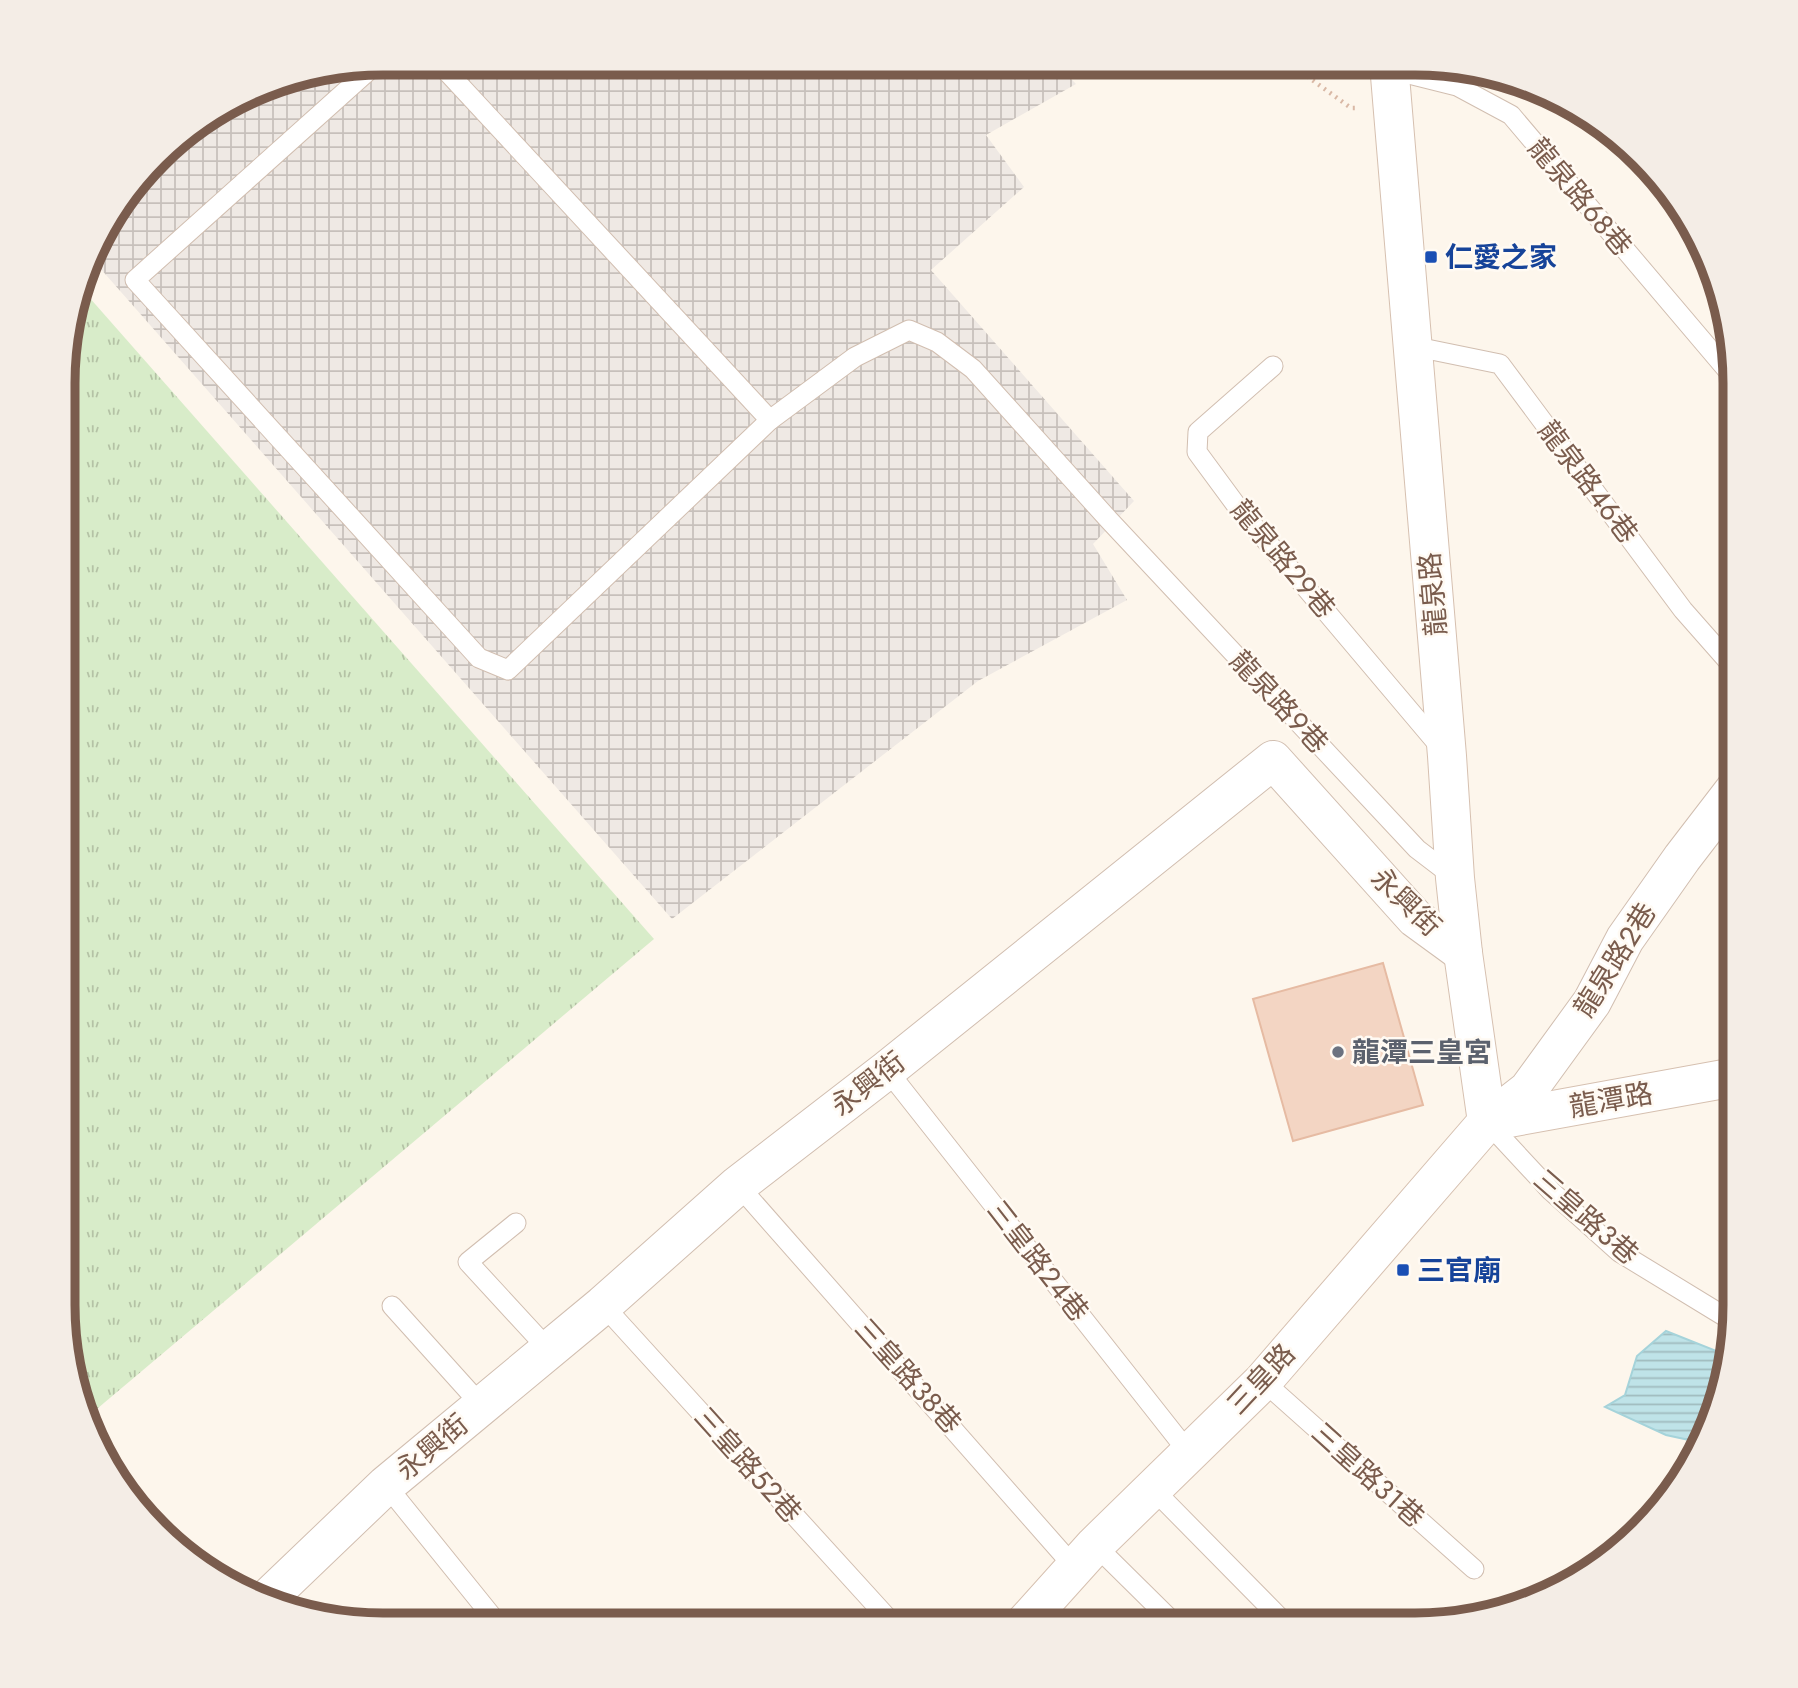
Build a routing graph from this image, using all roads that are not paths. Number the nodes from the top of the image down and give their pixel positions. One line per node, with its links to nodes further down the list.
1 (450, 75): 8 (lane)
2 (1390, 75): 5 (street, 龍泉路)
3 (1421, 75): 6 (lane, 龍泉路68巷)
4 (362, 76): 8 (lane)
5 (1412, 346): 9 (lane, 龍泉路46巷); 10 (street, 龍泉路)
6 (1722, 364)
7 (1273, 366): 10 (lane, 龍泉路29巷)
8 (770, 420): 12 (lane, 龍泉路9巷)
9 (1723, 655)
10 (1447, 756): 12 (street, 龍泉路)
11 (1723, 805): 16 (street, 龍泉路2巷)
12 (1455, 878): 13 (street, 龍泉路)
13 (1463, 953): 14 (street, 永興街); 16 (street, 龍泉路)
14 (887, 1070): 17 (street, 永興街); 25 (lane, 三皇路24巷)
15 (1723, 1079): 16 (street, 龍潭路)
16 (1487, 1122): 21 (lane, 三皇路3巷); 23 (street, 三皇路)
17 (738, 1185): 19 (street, 永興街); 28 (lane, 三皇路38巷)
18 (516, 1223): 22 (lane)
19 (603, 1305): 22 (street, 永興街); 32 (lane, 三皇路52巷)
20 (392, 1307): 24 (lane)
21 (1722, 1316)
22 (549, 1350): 24 (street, 永興街)
23 (1263, 1381): 25 (street, 三皇路); 29 (lane, 三皇路31巷)
24 (482, 1406): 26 (street, 永興街)
25 (1189, 1452): 27 (street, 三皇路)
26 (386, 1485): 30 (street, 永興街); 31 (lane)
27 (1152, 1488): 28 (street, 三皇路); 35 (lane)
28 (1085, 1557): 33 (street, 三皇路); 34 (lane, 三皇路38巷)
29 (1474, 1569)
30 (274, 1592)
31 (489, 1613)
32 (883, 1613)
33 (1034, 1613)
34 (1159, 1613)
35 (1275, 1613)

